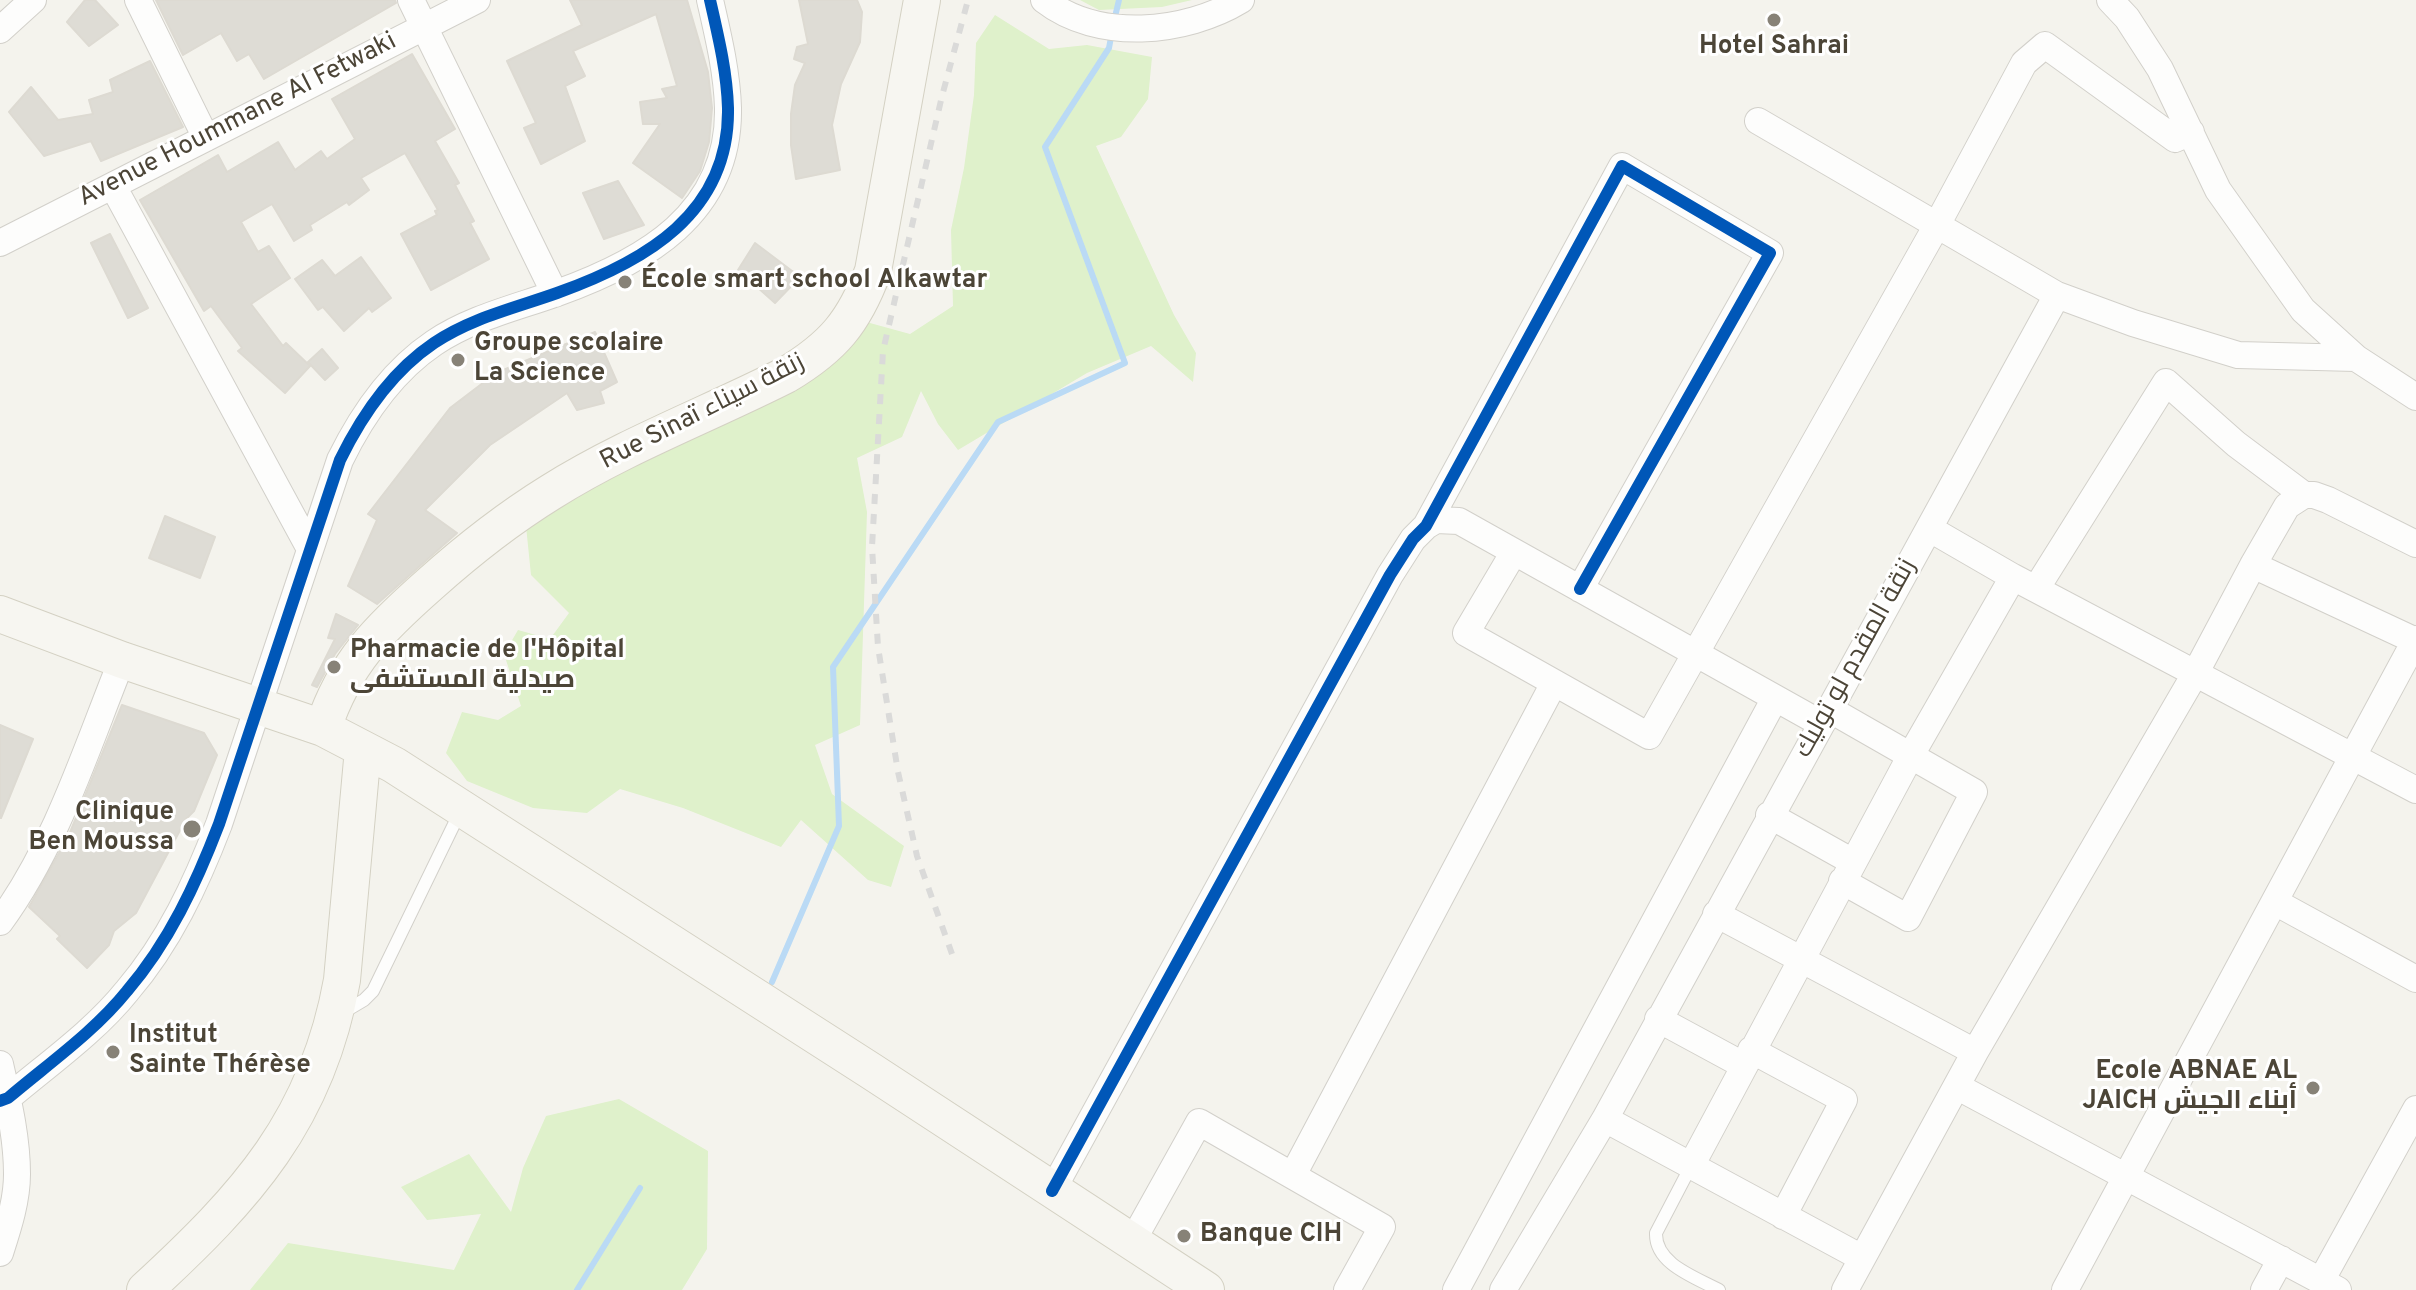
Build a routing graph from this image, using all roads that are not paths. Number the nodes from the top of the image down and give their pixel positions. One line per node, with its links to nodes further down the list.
1 (33, 0): 11 (street)
2 (138, 0): 14 (street)
3 (411, 0): 10 (street)
4 (477, 0): 10 (street, Avenue Hoummane Al Fetwaki)
5 (710, 0): 18 (street)
6 (922, 0): 40 (street, Rue Sinaï زنقة سيناء)
7 (1044, 0): 8 (street)
8 (1241, 0)
9 (2110, 0): 13 (street)
10 (424, 26): 14 (street, Avenue Hoummane Al Fetwaki); 18 (street)
11 (0, 30)
12 (1758, 121): 16 (street)
13 (2191, 132): 16 (street); 20 (street)
14 (206, 138): 15 (street, Avenue Hoummane Al Fetwaki)
15 (113, 186): 17 (street, Avenue Hoummane Al Fetwaki); 26 (street)
16 (1937, 225): 19 (street); 33 (street)
17 (0, 243)
18 (555, 294): 26 (street)
19 (2057, 295): 20 (street); 24 (street, زنقة المقدم لو توليك)
20 (2356, 358): 21 (street)
21 (2416, 397)
22 (2304, 495): 25 (street); 28 (street); 29 (street)
23 (1426, 526): 27 (street); 30 (street); 65 (street)
24 (1930, 529): 29 (street); 39 (street, زنقة المقدم لو توليك)
25 (2416, 544)
26 (310, 549): 38 (street)
27 (1514, 552): 30 (street); 36 (street)
28 (2253, 565): 32 (street); 35 (street)
29 (2025, 583): 35 (street); 42 (street)
30 (1580, 589): 33 (street)
31 (0, 614): 34 (street)
32 (2416, 640): 43 (street)
33 (1694, 653): 36 (street); 37 (street)
34 (122, 660): 38 (street); 50 (street)
35 (2195, 674): 43 (street); 55 (street)
36 (1554, 683): 63 (street)
37 (1775, 698): 39 (street); 76 (street)
38 (260, 705): 40 (street); 59 (street)
39 (1824, 716): 42 (street); 46 (street, زنقة المقدم لو توليك)
40 (323, 728): 41 (street)
41 (363, 749): 45 (street); 53 (street)
42 (1911, 755): 47 (street); 47 (street)
43 (2352, 756): 44 (street); 48 (street)
44 (2416, 790)
45 (462, 809): 53 (lane); 65 (street)
46 (1769, 815): 47 (street); 49 (street, زنقة المقدم لو توليك)
47 (1847, 871): 51 (street)
48 (2275, 902): 52 (street); 64 (street)
49 (1716, 914): 51 (street); 54 (street, زنقة المقدم لو توليك)
50 (0, 922)
51 (1800, 959): 55 (street); 56 (street)
52 (2416, 979)
53 (336, 1017): 73 (street)
54 (1658, 1019): 56 (street); 61 (street, زنقة المقدم لو توليك)
55 (1975, 1052): 58 (street)
56 (1747, 1057): 62 (street); 66 (street)
57 (0, 1064): 59 (street)
58 (1958, 1087): 64 (street); 69 (street)
59 (4, 1099): 68 (street)
60 (2416, 1109): 71 (street)
61 (1605, 1119): 62 (street); 72 (street, زنقة المقدم لو توليك)
62 (1691, 1166): 66 (street); 77 (lane)
63 (1293, 1175): 67 (street); 75 (street)
64 (2126, 1177): 70 (street); 79 (street)
65 (1052, 1191): 67 (street)
66 (1783, 1216): 69 (street)
67 (1132, 1242): 74 (street)
68 (0, 1253)
69 (1862, 1258): 78 (street)
70 (2281, 1259): 71 (street); 80 (street)
71 (2330, 1286)
72 (1507, 1289)
73 (145, 1290)
74 (1206, 1290)
75 (1347, 1290)
76 (1456, 1290)
77 (1719, 1290)
78 (1845, 1290)
79 (2065, 1290)
80 (2264, 1290)

